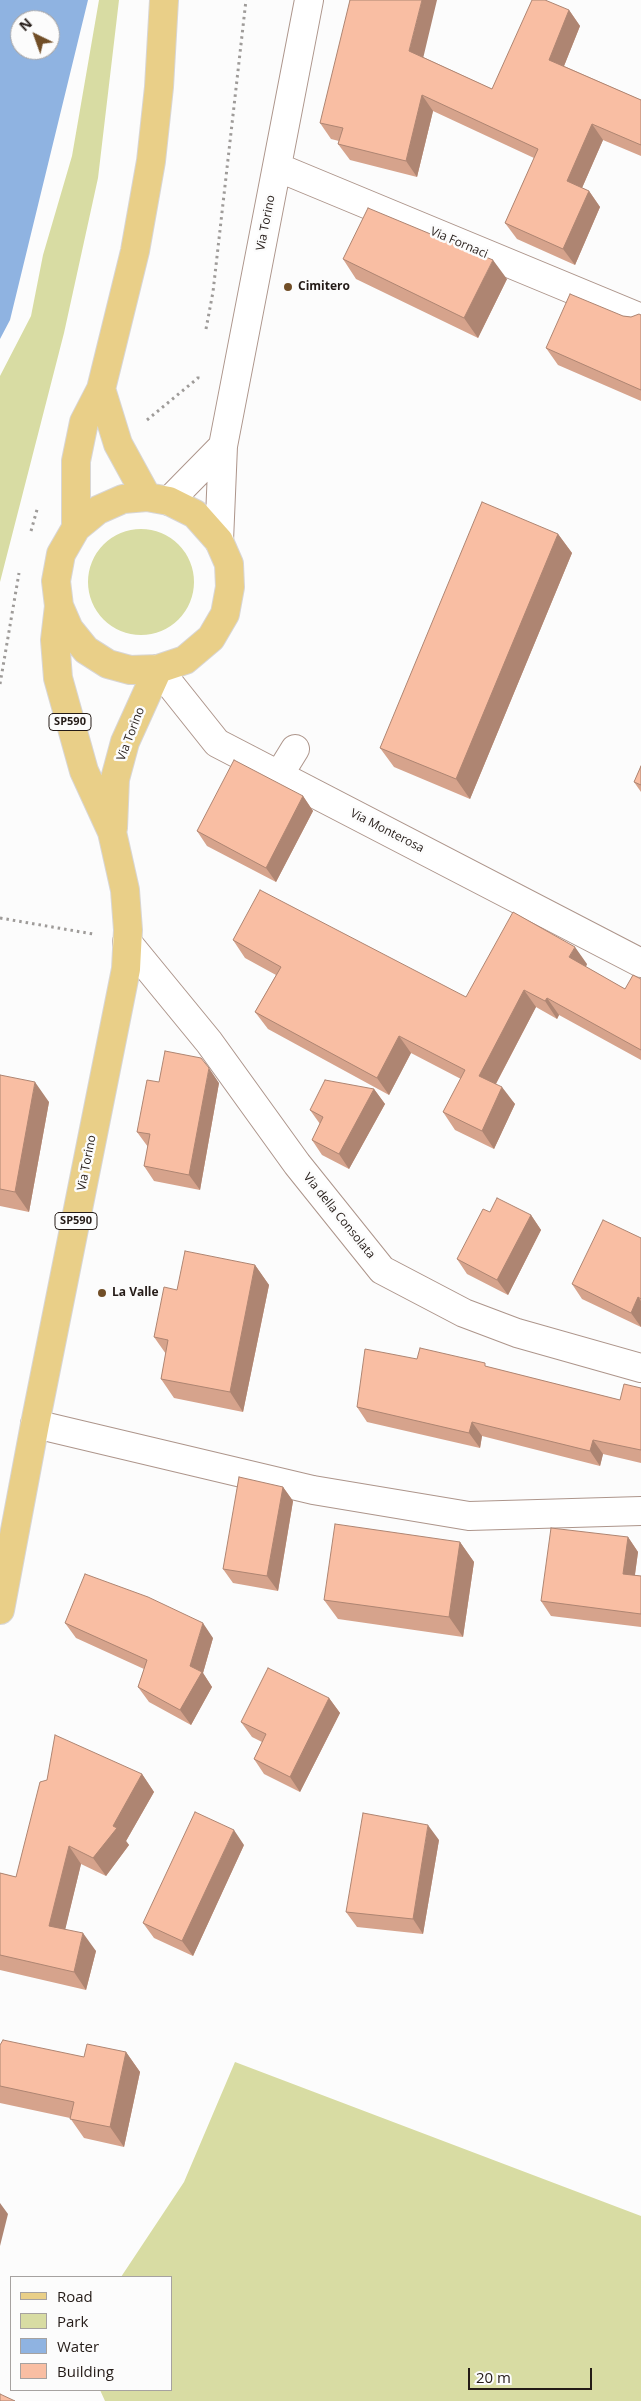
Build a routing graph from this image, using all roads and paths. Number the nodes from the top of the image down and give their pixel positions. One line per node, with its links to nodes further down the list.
1 (164, 0): 5 (main road)
2 (309, 0): 3 (street, Via Torino / SP590)
3 (277, 167): 4 (street, Via Fornaci); 6 (street, Via Torino / SP590)
4 (641, 318)
5 (101, 389): 7 (main road); 8 (main road)
6 (224, 446): 7 (street); 9 (street, Via Torino / SP590)
7 (158, 499): 8 (main road, Via Torino / SP590); 9 (main road, Via Torino / SP590)
8 (76, 528): 10 (main road, Via Torino / SP590)
9 (219, 540): 11 (main road, Via Torino / SP590)
10 (59, 606): 11 (main road, Via Torino / SP590); 14 (main road, Via Torino / SP590)
11 (158, 669): 13 (street, Via Monterosa); 14 (main road, Via Torino / SP590)
12 (295, 749): 13 (street)
13 (279, 775): 17 (street, Via Monterosa)
14 (112, 832): 16 (main road, Via Torino / SP590)
15 (0, 918): 16 (path)
16 (127, 942): 18 (street, Via della Consolata); 19 (main road, Via Torino / SP590)
17 (641, 963)
18 (641, 1368)
19 (35, 1424): 20 (street); 21 (main road, Via Torino / SP590)
20 (641, 1511)
21 (0, 1610)

